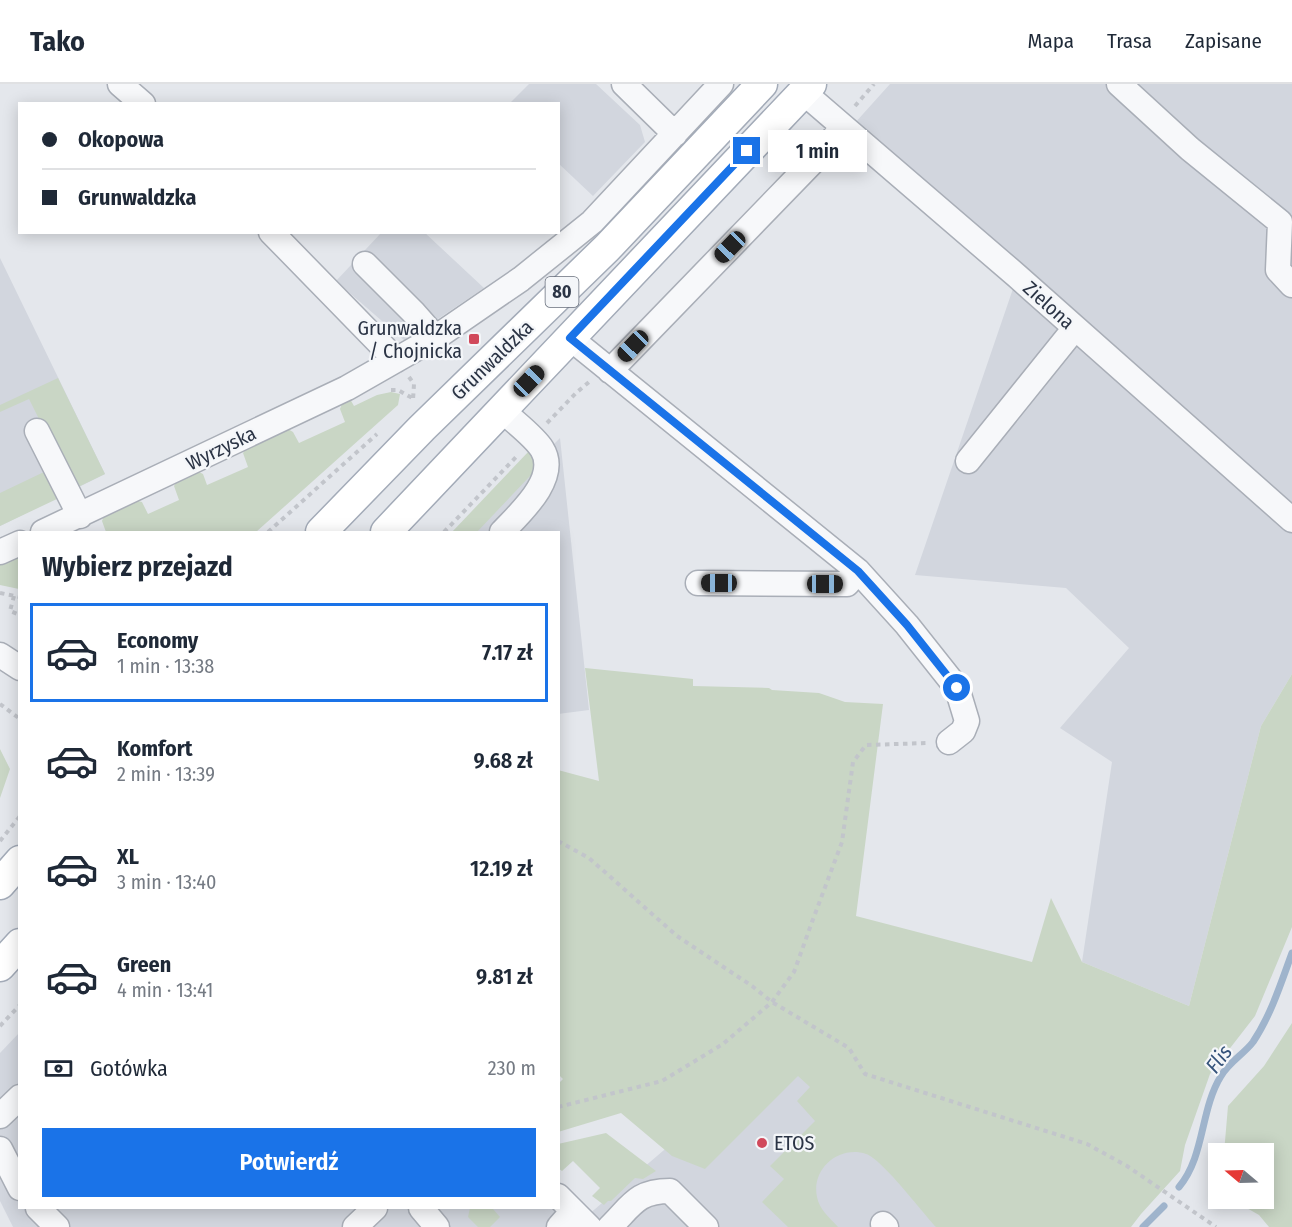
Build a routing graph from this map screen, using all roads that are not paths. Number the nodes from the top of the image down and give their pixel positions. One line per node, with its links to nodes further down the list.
1 (120, 84): 7 (street)
2 (624, 84): 9 (street)
3 (721, 84): 9 (street, Wyrzyska)
4 (762, 84): 24 (main road, Grunwaldzka / 80)
5 (1119, 84): 12 (street)
6 (807, 88): 8 (street, Zielona); 15 (main road, Grunwaldzka / 80)
7 (141, 102)
8 (847, 118): 13 (street, Zielona); 17 (street)
9 (675, 134): 14 (street, Wyrzyska)
10 (273, 234): 16 (street)
11 (365, 264): 14 (street)
12 (1292, 285)
13 (1075, 328): 20 (street); 22 (street, Zielona)
14 (435, 337): 16 (street, Wyrzyska)
15 (570, 338): 17 (street); 18 (main road, Grunwaldzka / 80)
16 (396, 360): 21 (street, Wyrzyska)
17 (610, 371): 29 (street)
18 (502, 410): 25 (main road, Grunwaldzka / 80); 26 (street)
19 (37, 432): 21 (street)
20 (968, 461)
21 (80, 516): 23 (street, Wyrzyska)
22 (1292, 520)
23 (45, 531)
24 (322, 531)
25 (387, 531)
26 (503, 531)
27 (18, 544): 28 (street)
28 (0, 552)
29 (858, 571): 30 (street); 35 (street)
30 (698, 583)
31 (0, 649): 32 (street)
32 (18, 651)
33 (0, 655): 34 (street)
34 (18, 667)
35 (949, 742)
36 (18, 863): 37 (main road)
37 (0, 884)
38 (18, 946): 39 (main road)
39 (0, 966)
40 (18, 1099): 41 (street)
41 (0, 1116)
42 (0, 1149): 43 (street)
43 (18, 1184)
44 (39, 1209): 47 (street)
45 (374, 1209): 48 (street)
46 (422, 1209): 49 (street)
47 (57, 1227)
48 (355, 1227)
49 (436, 1227)
50 (610, 1227): 51 (street)
51 (706, 1227)

